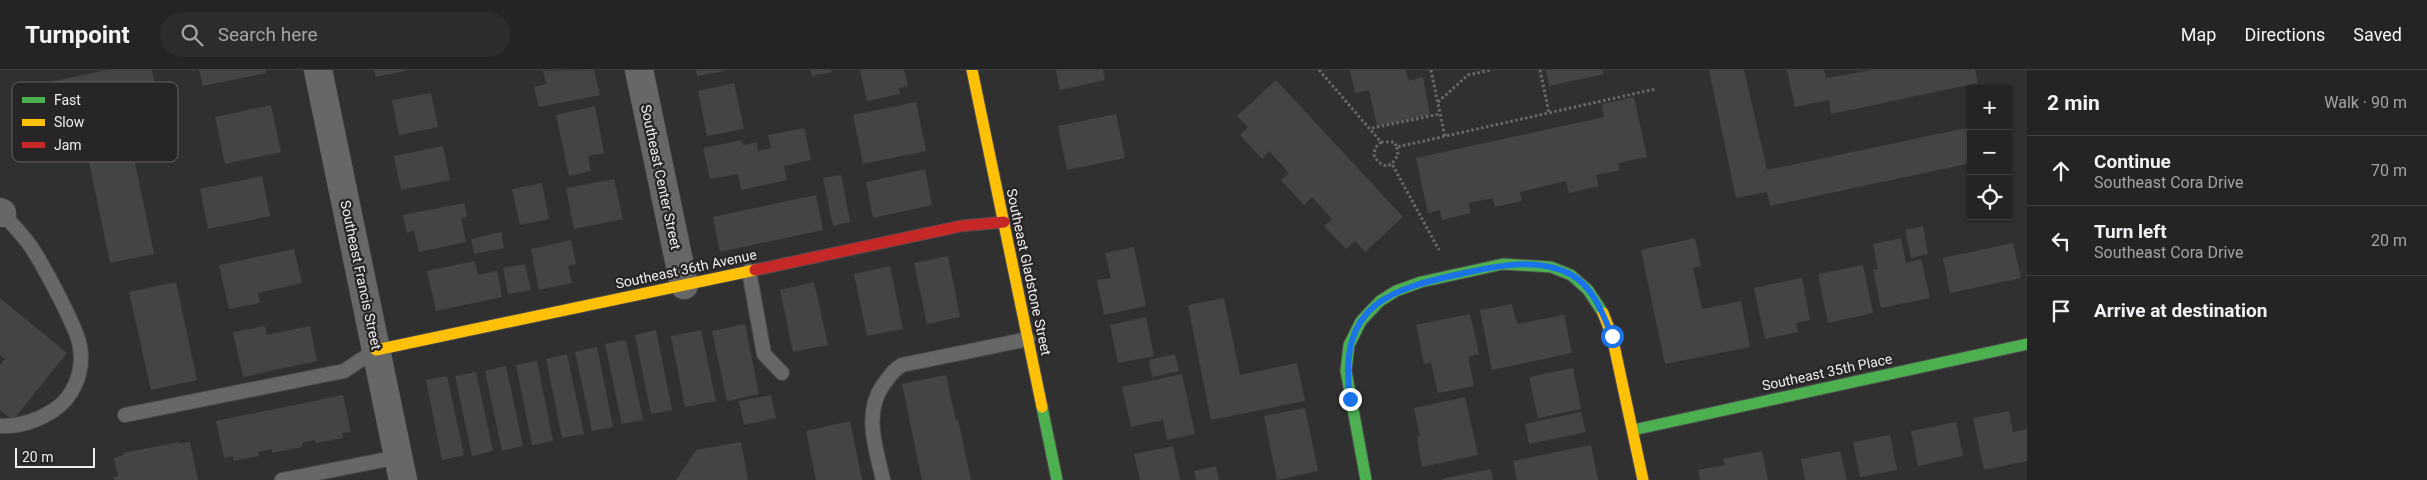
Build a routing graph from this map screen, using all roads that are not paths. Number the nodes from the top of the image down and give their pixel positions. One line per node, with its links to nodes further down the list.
1 (318, 70): 10 (street, Southeast Francis Street)
2 (639, 70): 7 (street, Southeast Center Street)
3 (972, 70): 5 (street, Southeast Gladstone Street)
4 (1, 212): 13 (lane)
5 (1004, 222): 6 (street, Southeast 36th Avenue); 8 (street, Southeast Gladstone Street)
6 (749, 271): 7 (street, Southeast 36th Avenue); 11 (lane)
7 (684, 285): 10 (street, Southeast 36th Avenue)
8 (1028, 339): 17 (lane); 18 (street, Southeast Gladstone Street)
9 (2027, 344): 14 (street, Southeast 35th Place)
10 (376, 350): 12 (lane); 15 (street, Southeast Francis Street)
11 (782, 373)
12 (125, 415)
13 (0, 426)
14 (1633, 430): 19 (street); 20 (street)
15 (400, 468): 16 (lane)
16 (282, 480)
17 (883, 480)
18 (1057, 480)
19 (1366, 480)
20 (1643, 480)

